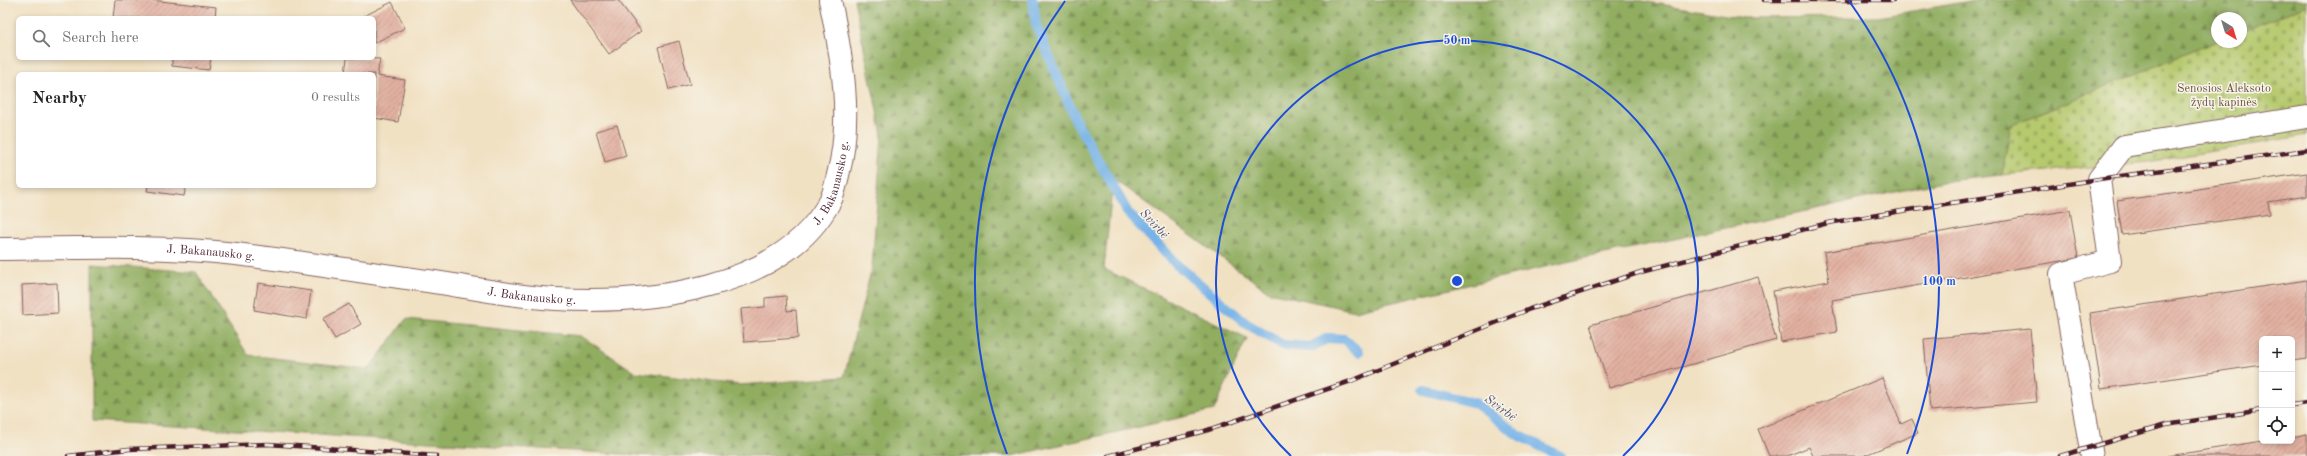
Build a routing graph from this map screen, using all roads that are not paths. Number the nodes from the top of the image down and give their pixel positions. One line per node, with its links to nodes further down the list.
1 (830, 0): 3 (street, J. Bakanausko g.)
2 (2307, 117): 4 (street)
3 (0, 249)
4 (2092, 456)

